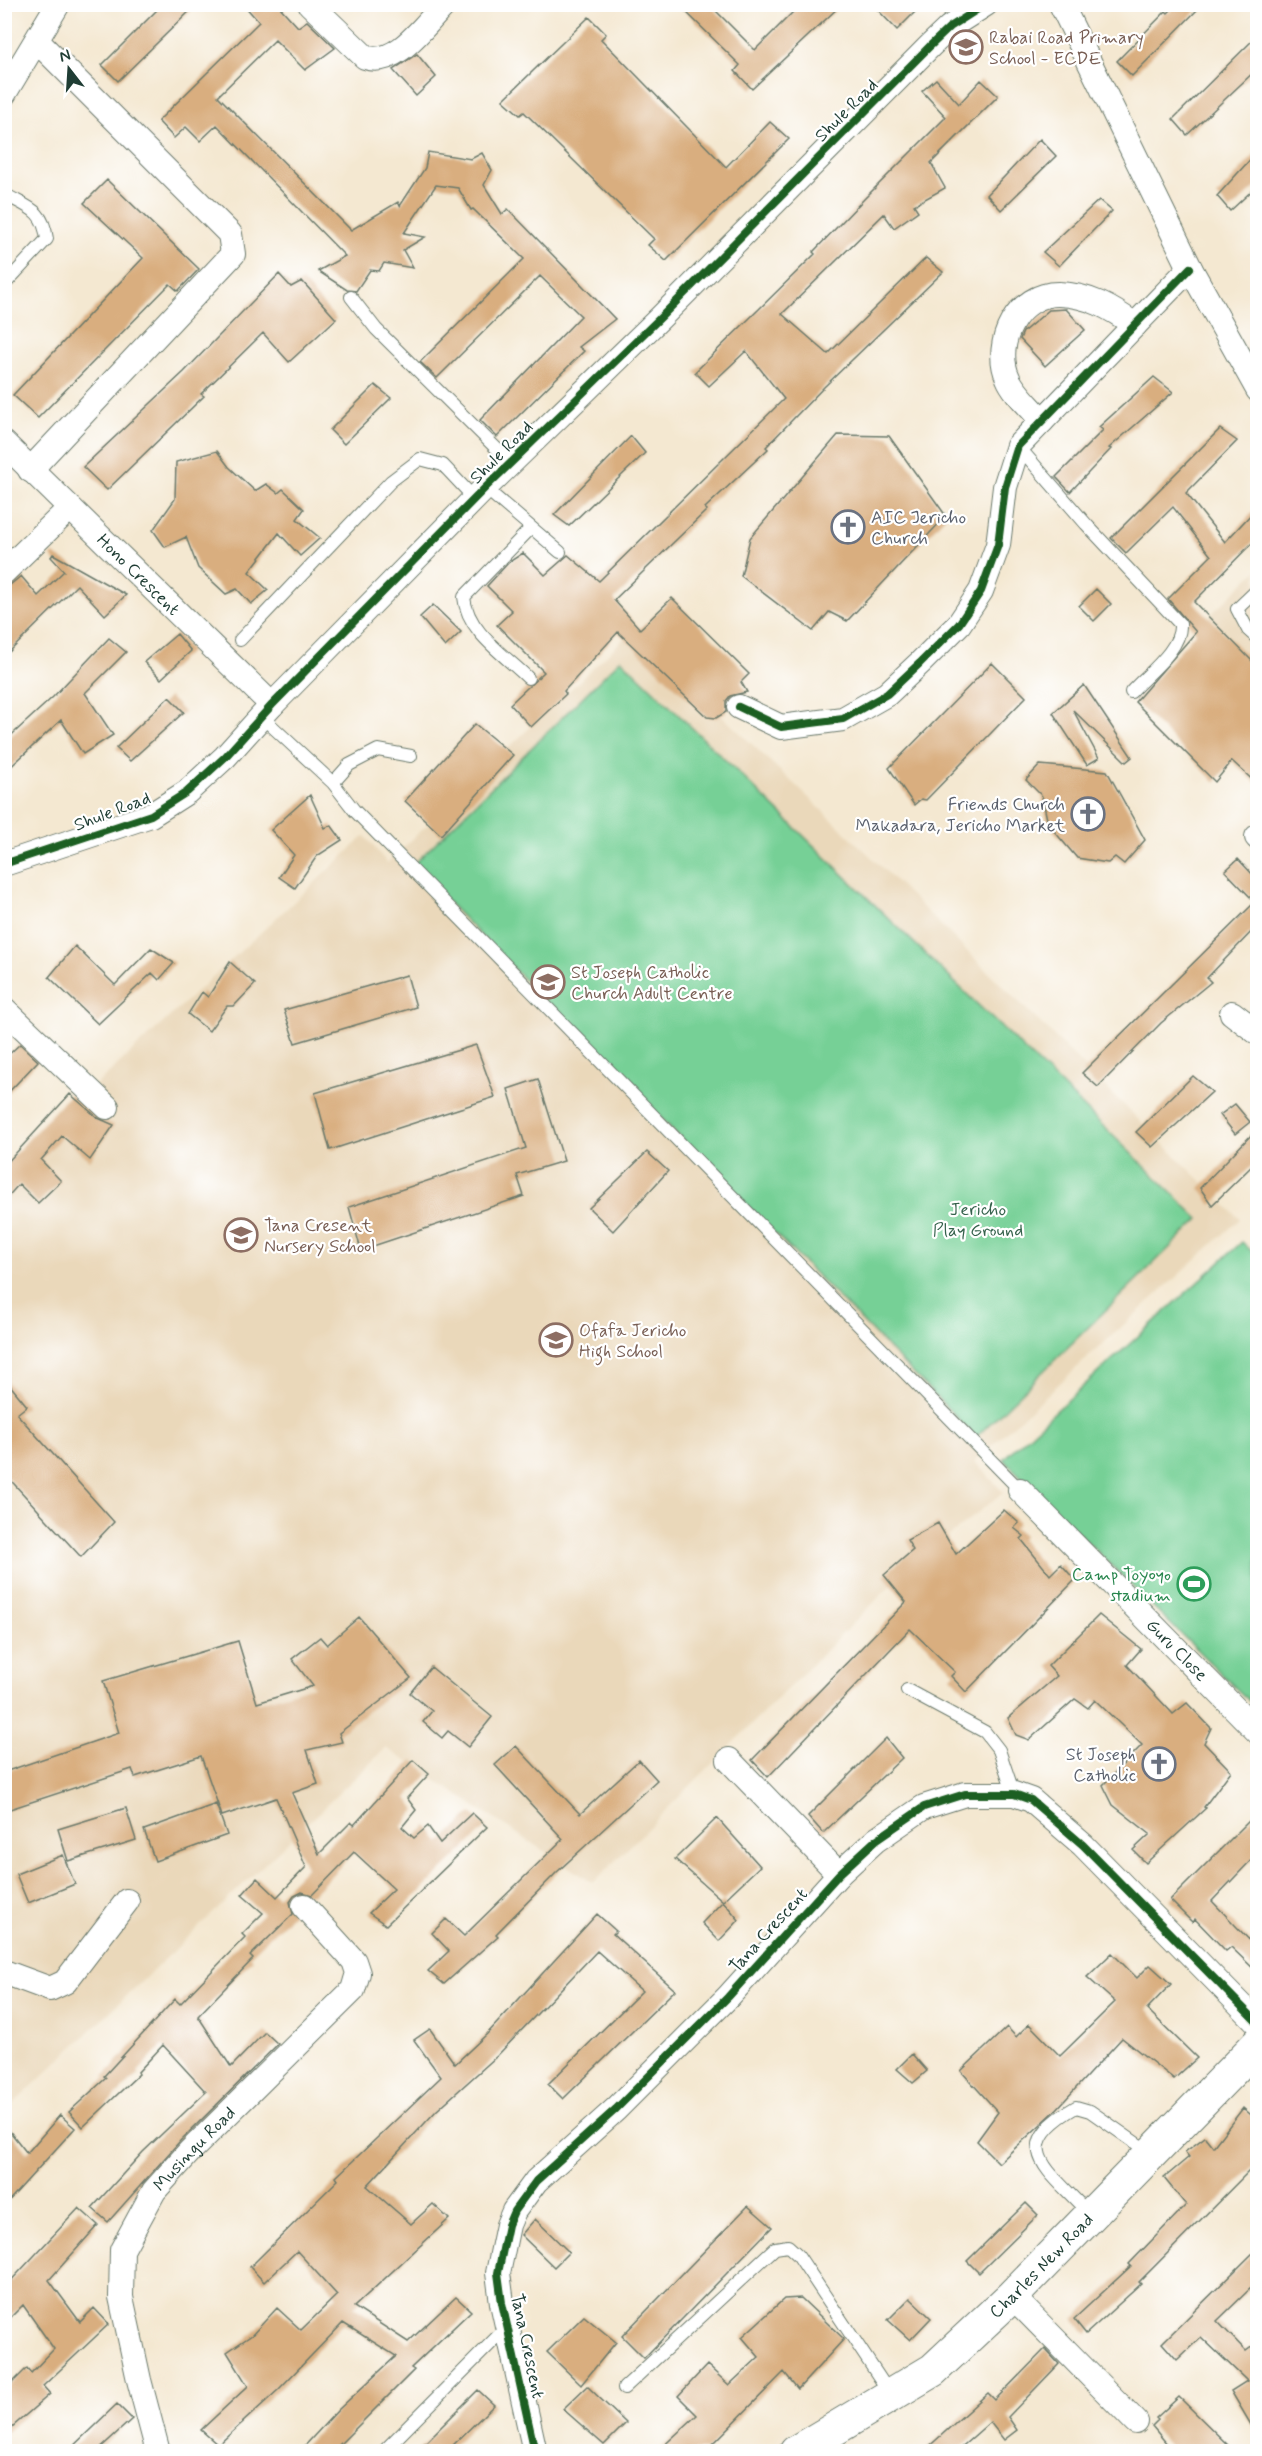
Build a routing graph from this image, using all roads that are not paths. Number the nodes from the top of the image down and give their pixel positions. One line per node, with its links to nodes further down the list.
1 (58, 4): 6 (street)
2 (310, 4): 3 (street)
3 (445, 4)
4 (986, 4): 17 (street, Shule Road)
5 (1061, 4): 9 (street)
6 (37, 40): 7 (street); 18 (street)
7 (4, 94)
8 (4, 194): 10 (lane)
9 (1190, 268): 12 (street); 13 (street)
10 (4, 285)
11 (351, 297): 17 (lane)
12 (1135, 326): 14 (street); 14 (street)
13 (1257, 390)
14 (1042, 421): 16 (street)
15 (4, 443): 18 (street, Hono Crescent)
16 (1018, 446): 28 (lane); 29 (street)
17 (511, 463): 19 (street, Shule Road)
18 (30, 470): 20 (street, Hono Crescent)
19 (480, 493): 21 (lane); 26 (lane); 30 (street, Shule Road)
20 (69, 508): 23 (street); 30 (street, Hono Crescent)
21 (530, 529): 22 (lane); 27 (lane)
22 (560, 552)
23 (4, 572)
24 (1257, 589): 25 (lane)
25 (1257, 639)
26 (240, 640)
27 (528, 678)
28 (1131, 692)
29 (739, 707)
30 (266, 711): 32 (lane); 33 (street, Shule Road)
31 (411, 756): 32 (lane)
32 (333, 783): 38 (lane)
33 (4, 864)
34 (4, 1009): 37 (street)
35 (1232, 1013): 36 (street)
36 (1257, 1033)
37 (106, 1107)
38 (1020, 1490): 40 (street, Guru Close)
39 (907, 1690): 42 (lane)
40 (1257, 1732)
41 (729, 1760): 43 (street)
42 (1014, 1794): 43 (street, Tana Crescent); 47 (street, Tana Crescent)
43 (839, 1874): 52 (street, Tana Crescent)
44 (127, 1901): 46 (street)
45 (304, 1906): 56 (street, Musingu Road)
46 (4, 1972)
47 (1257, 2023)
48 (1257, 2044): 49 (street, Charles New Road)
49 (1151, 2153): 50 (street, Charles New Road); 50 (lane)
50 (1091, 2216): 51 (street, Charles New Road)
51 (1012, 2296): 54 (street, Charles New Road); 55 (street)
52 (508, 2326): 57 (lane); 58 (street, Tana Crescent)
53 (624, 2388): 54 (lane)
54 (892, 2396): 59 (street, Charles New Road)
55 (1136, 2422)
56 (159, 2451)
57 (383, 2451)
58 (535, 2451)
59 (796, 2451)

